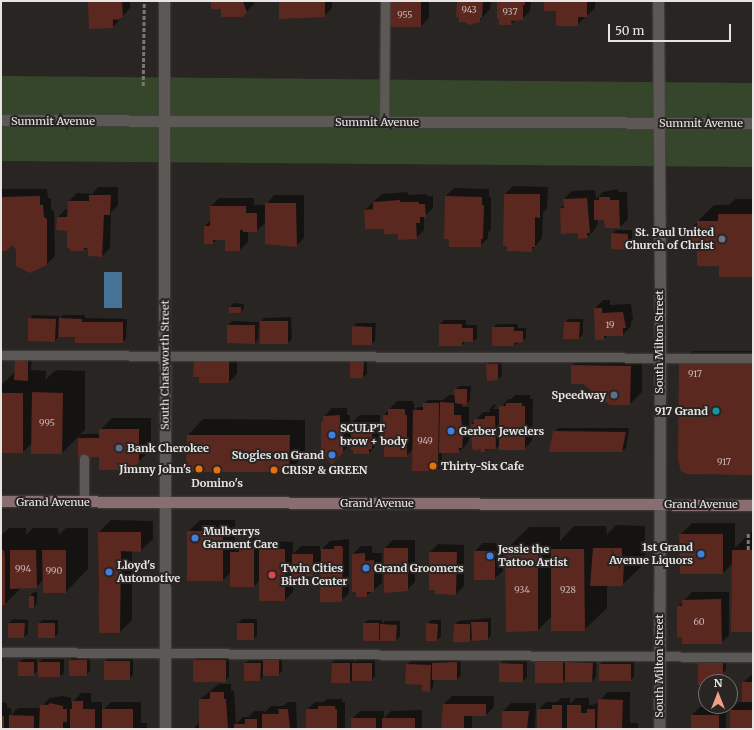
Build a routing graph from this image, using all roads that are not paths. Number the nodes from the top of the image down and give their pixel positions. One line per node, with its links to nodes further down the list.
1 (164, 1): 5 (street, South Chatsworth Street)
2 (385, 1): 6 (lane)
3 (658, 1): 7 (street, South Milton Street)
4 (1, 120): 5 (street, Summit Avenue)
5 (163, 121): 6 (street, Summit Avenue); 10 (street, South Chatsworth Street)
6 (384, 122): 7 (street, Summit Avenue)
7 (658, 122): 8 (street, Summit Avenue); 11 (street, South Milton Street)
8 (753, 123)
9 (1, 355): 10 (lane)
10 (165, 355): 11 (lane); 16 (street, South Chatsworth Street)
11 (660, 357): 12 (lane); 17 (street, South Milton Street)
12 (753, 358)
13 (84, 459): 15 (lane)
14 (1, 501): 15 (main road, Grand Avenue)
15 (84, 502): 16 (main road, Grand Avenue)
16 (165, 502): 17 (main road, Grand Avenue); 20 (street, South Chatsworth Street)
17 (659, 504): 18 (main road, Grand Avenue); 21 (street, South Milton Street)
18 (753, 505)
19 (1, 652): 20 (lane)
20 (165, 654): 21 (lane); 23 (street, South Chatsworth Street)
21 (660, 657): 22 (lane); 24 (street, South Milton Street)
22 (753, 658)
23 (165, 729)
24 (659, 729)

